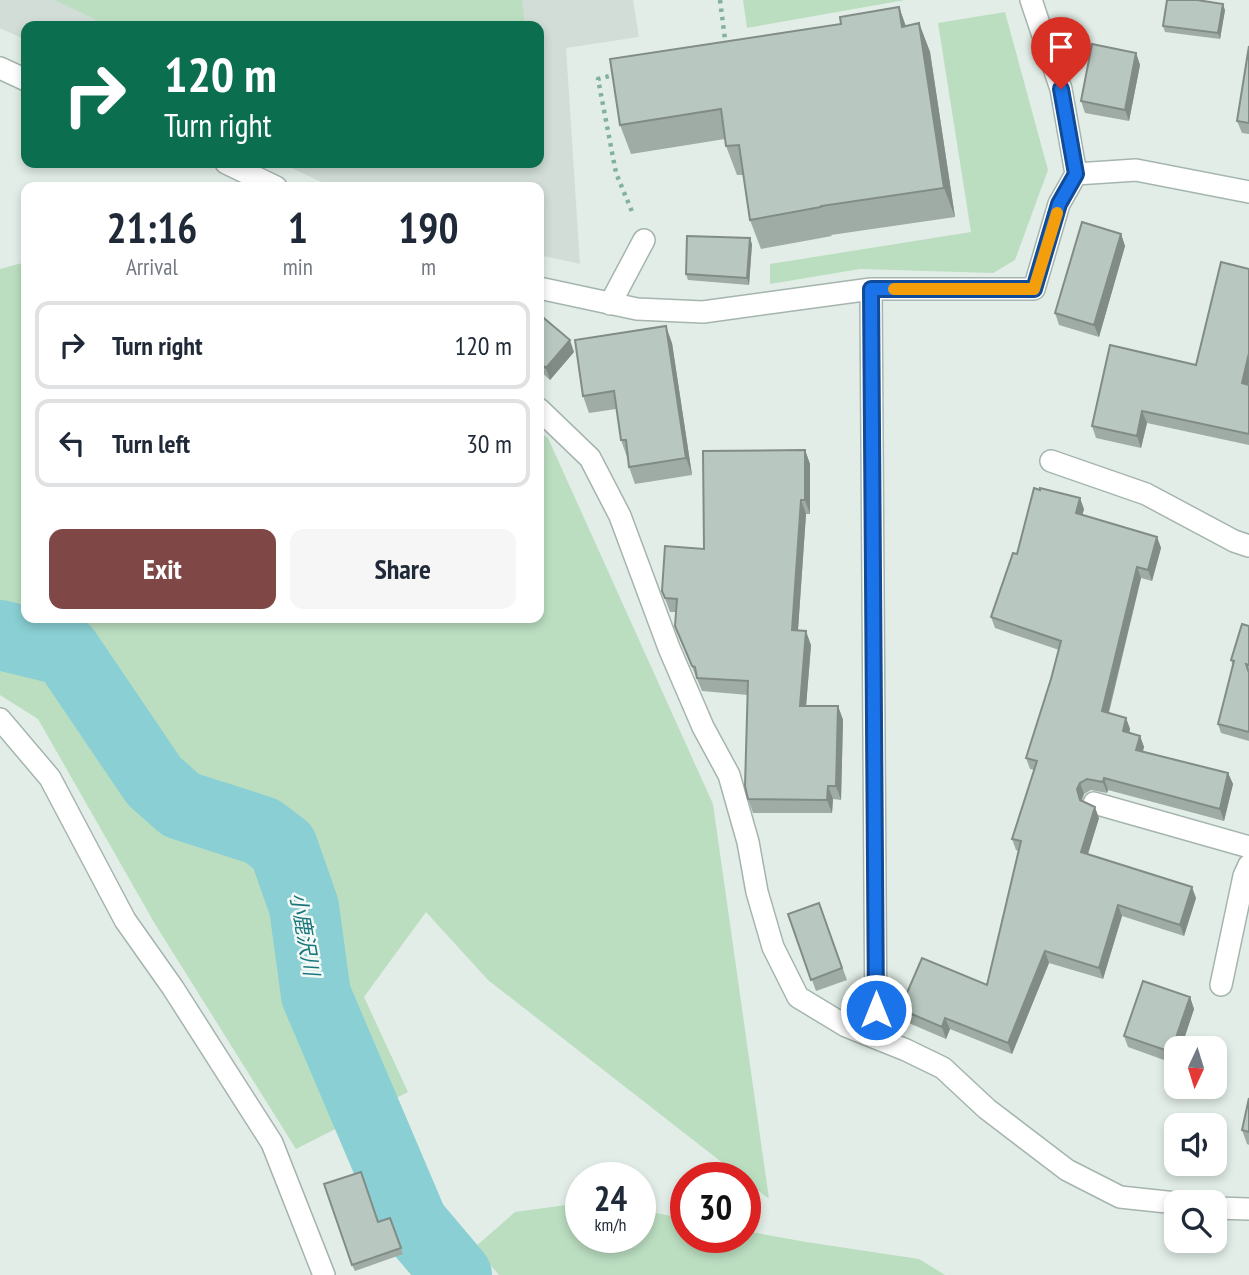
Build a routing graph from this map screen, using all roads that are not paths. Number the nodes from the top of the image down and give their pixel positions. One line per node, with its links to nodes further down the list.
1 (1031, 0): 5 (street)
2 (0, 68): 3 (street)
3 (21, 78)
4 (236, 168): 6 (street)
5 (1076, 174): 7 (street); 10 (street)
6 (266, 182)
7 (1249, 192)
8 (644, 240): 11 (street)
9 (544, 289): 11 (street)
10 (871, 289): 11 (street); 20 (street)
11 (610, 304)
12 (544, 415): 20 (street)
13 (1051, 461): 14 (street)
14 (1249, 546)
15 (0, 719): 24 (street)
16 (1094, 803): 17 (street)
17 (1249, 847)
18 (1249, 865): 19 (street)
19 (1221, 985)
20 (876, 1038): 21 (street)
21 (1164, 1202)
22 (1227, 1208): 23 (street)
23 (1249, 1209)
24 (324, 1275)

